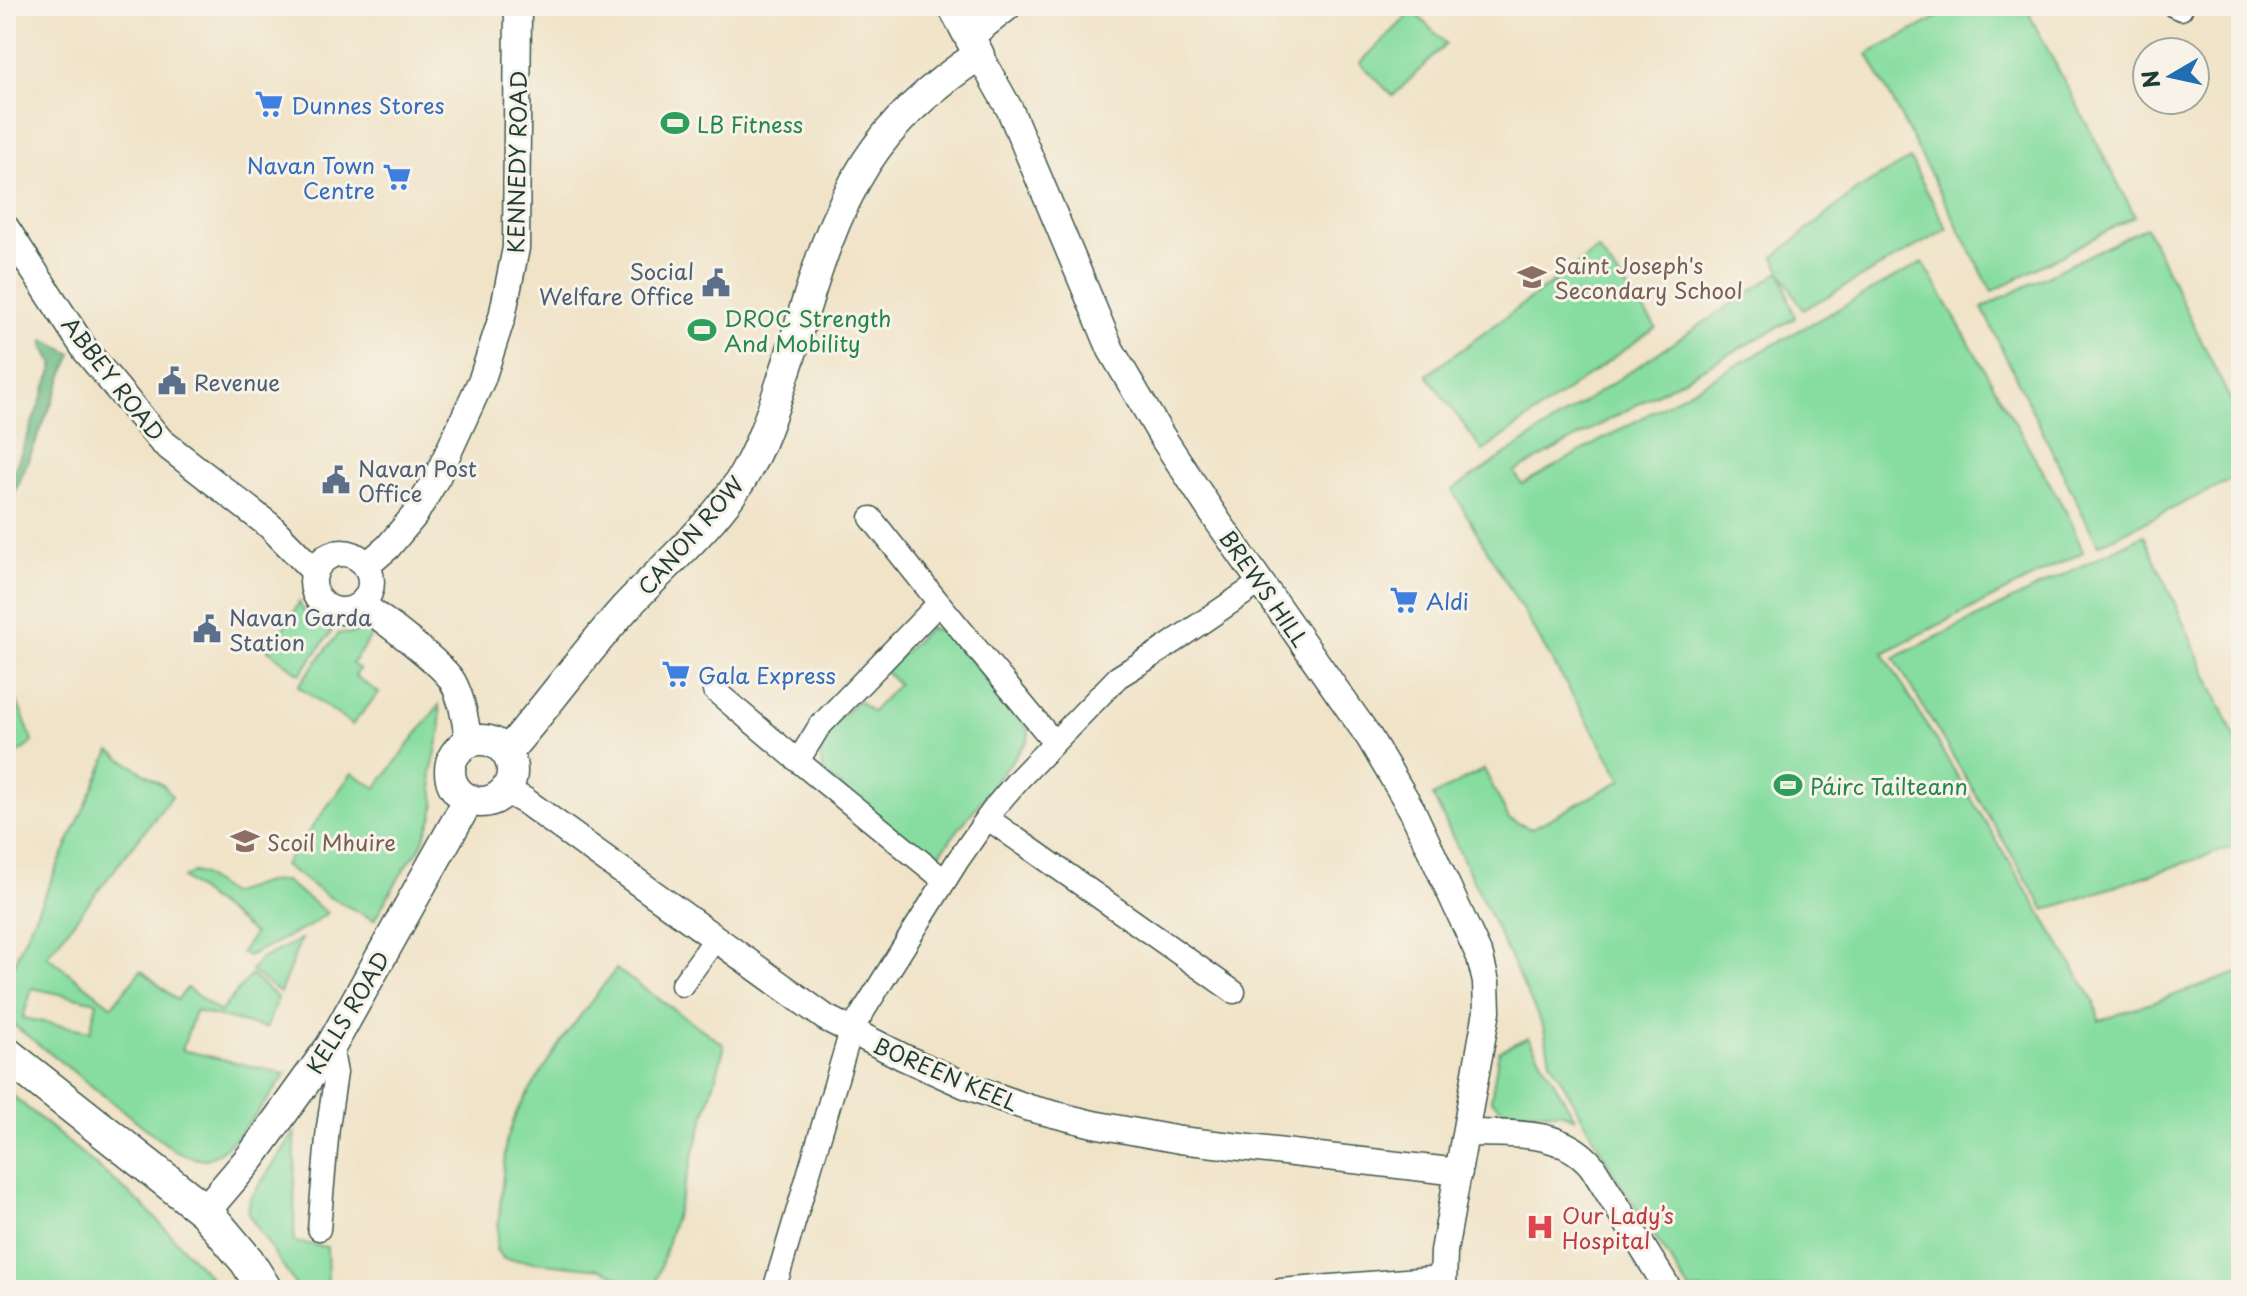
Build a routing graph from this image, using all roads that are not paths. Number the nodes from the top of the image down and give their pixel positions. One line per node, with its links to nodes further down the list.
1 (518, 6): 7 (street, KENNEDY ROAD)
2 (953, 6): 4 (main road)
3 (1006, 6): 4 (main road, CANON ROW)
4 (974, 45): 9 (street, BREWS HILL); 15 (main road, CANON ROW)
5 (6, 228): 8 (street, ABBEY ROAD)
6 (871, 518): 10 (street)
7 (367, 565): 8 (street); 11 (street)
8 (315, 572): 11 (street)
9 (1261, 582): 14 (street); 27 (street, BREWS HILL)
10 (939, 603): 14 (street); 16 (street)
11 (362, 605): 13 (street)
12 (714, 690): 16 (street)
13 (469, 742): 15 (main road); 18 (main road)
14 (1054, 742): 19 (street)
15 (506, 753): 17 (main road)
16 (798, 761): 20 (street)
17 (505, 790): 18 (main road); 21 (street, BOREEN KEEL)
18 (469, 799): 25 (main road, KELLS ROAD)
19 (987, 818): 20 (street); 23 (street)
20 (945, 881): 24 (street)
21 (716, 938): 22 (street); 24 (street, BOREEN KEEL)
22 (682, 985)
23 (1234, 992)
24 (851, 1031): 28 (street, BOREEN KEEL); 33 (street)
25 (331, 1046): 29 (main road, KELLS ROAD); 30 (street)
26 (6, 1054): 29 (main road)
27 (1466, 1133): 28 (street, BREWS HILL); 35 (street)
28 (1459, 1172): 31 (street, BREWS HILL)
29 (205, 1211): 32 (main road)
30 (319, 1229)
31 (1443, 1284): 34 (street)
32 (265, 1290)
33 (774, 1290)
34 (1281, 1290)
35 (1669, 1290)

